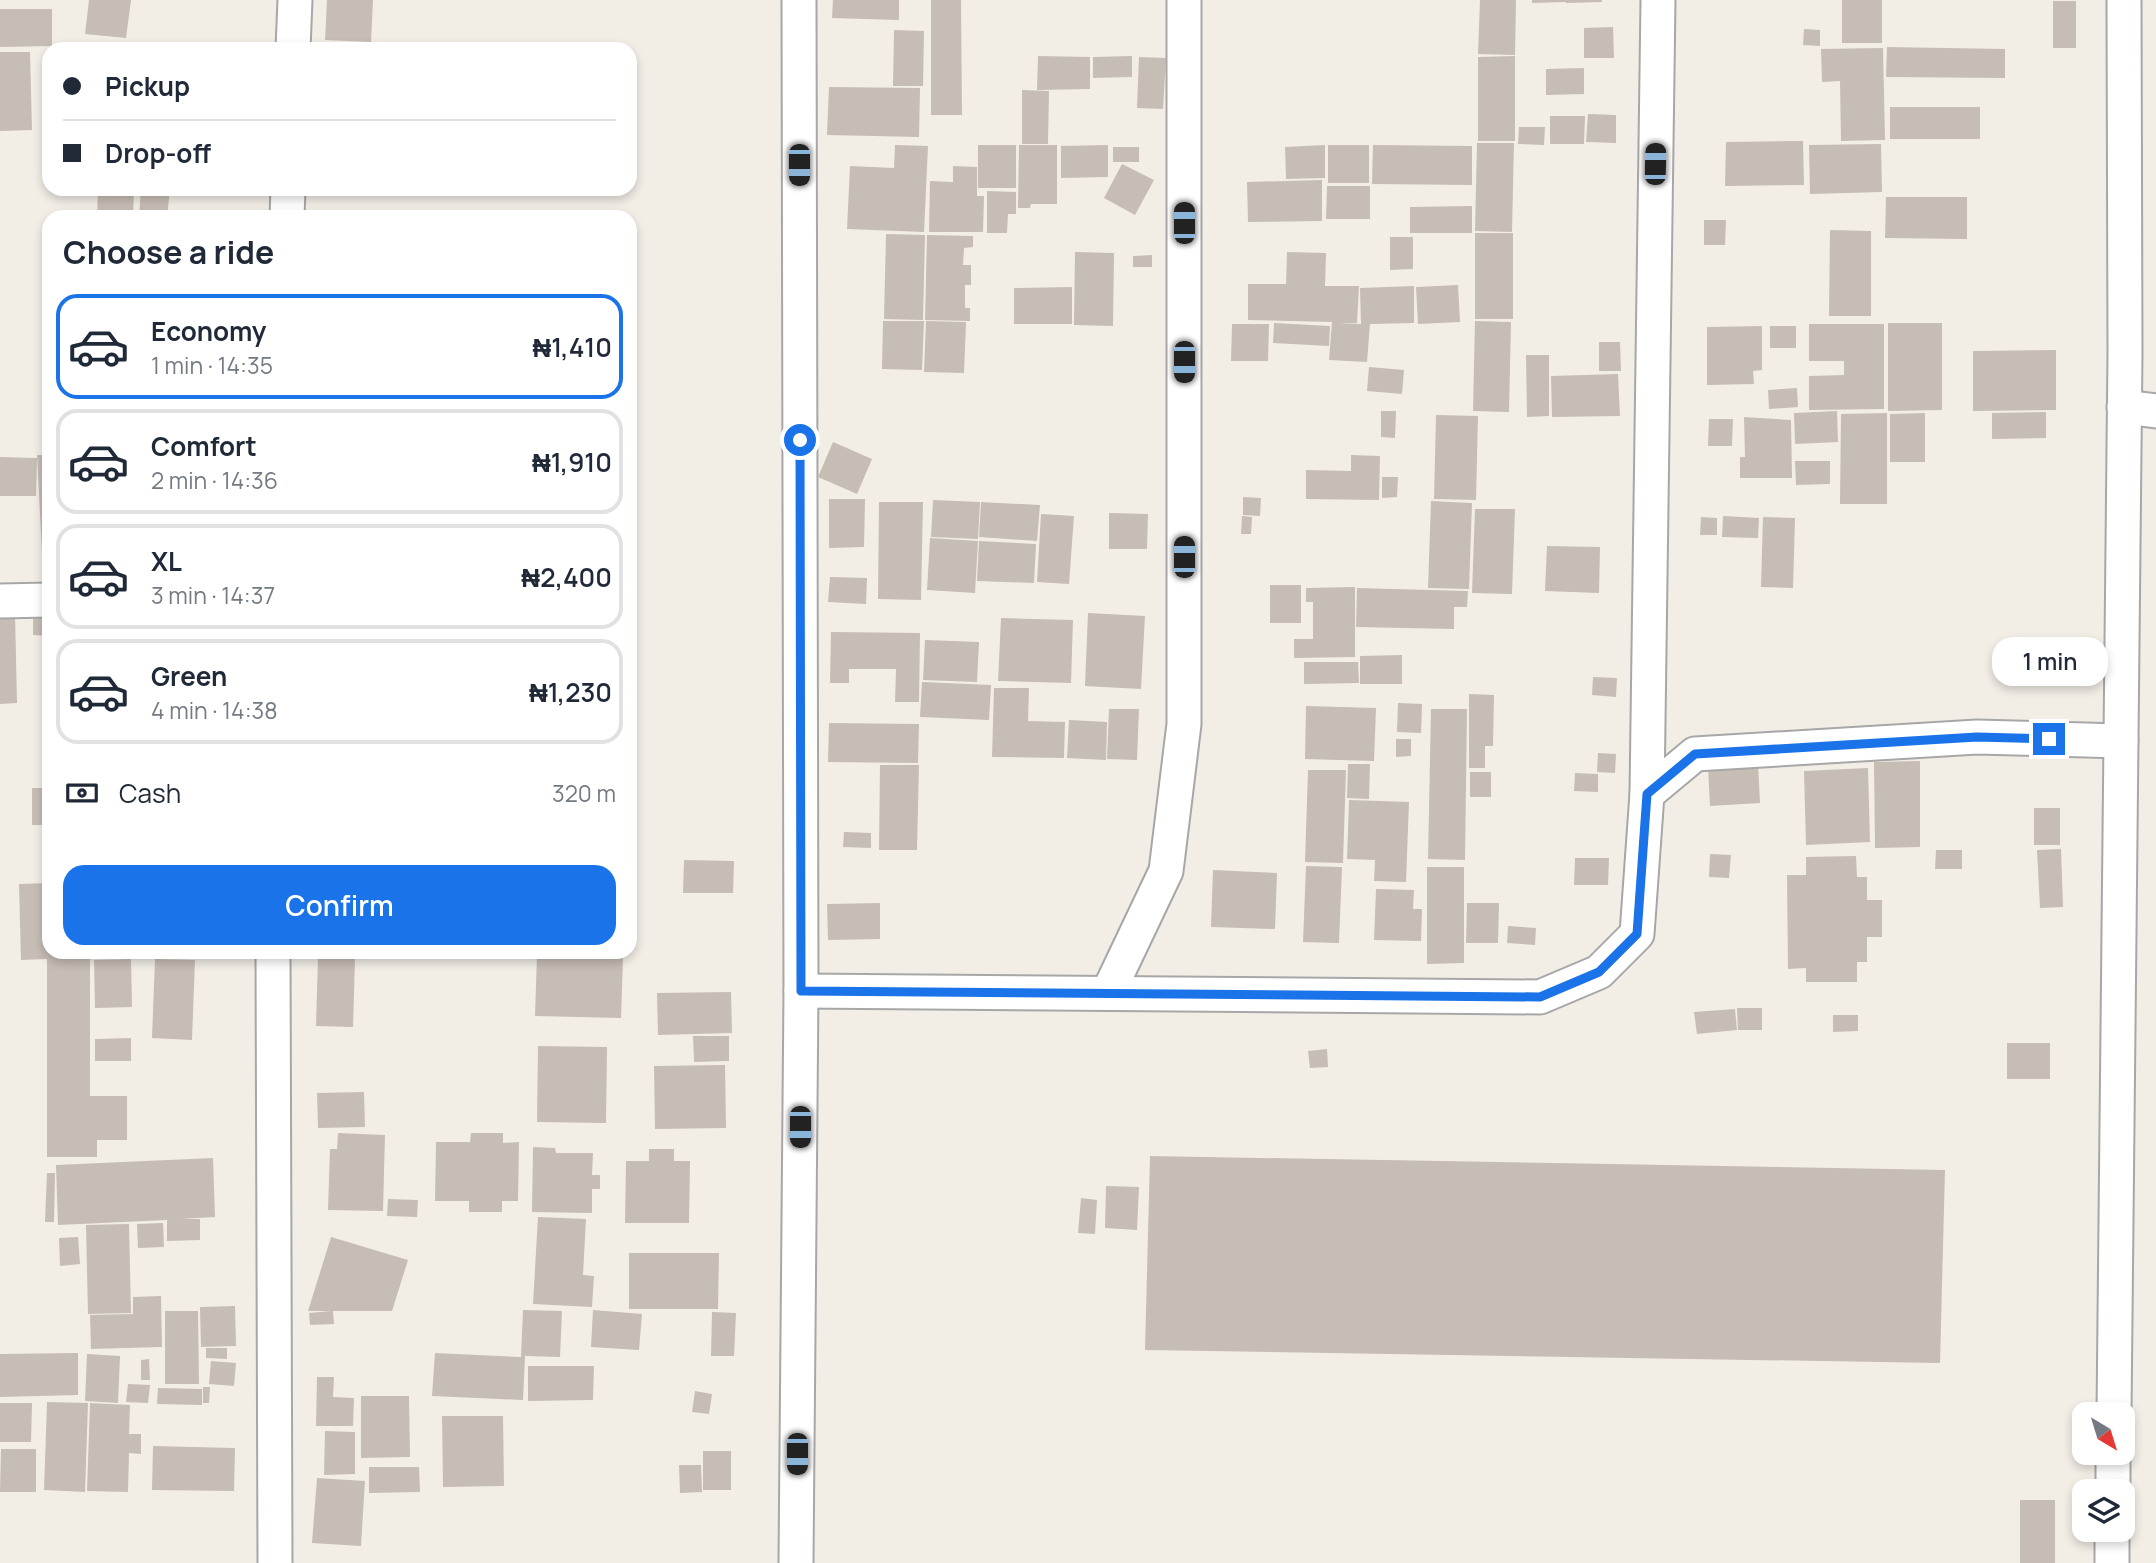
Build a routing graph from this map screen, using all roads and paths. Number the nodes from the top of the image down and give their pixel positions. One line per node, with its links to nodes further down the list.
1 (295, 0): 6 (street)
2 (799, 0): 13 (street)
3 (1184, 0): 14 (street)
4 (1658, 0): 11 (street)
5 (2124, 0): 7 (street)
6 (293, 42)
7 (2140, 409): 10 (street)
8 (42, 600): 9 (street)
9 (0, 601)
10 (2121, 741): 11 (street); 15 (street)
11 (1647, 794): 14 (street)
12 (273, 959): 17 (street)
13 (801, 991): 14 (street); 18 (street)
14 (1108, 993)
15 (2114, 1402)
16 (2112, 1542): 19 (street)
17 (275, 1563)
18 (796, 1563)
19 (2112, 1563)

